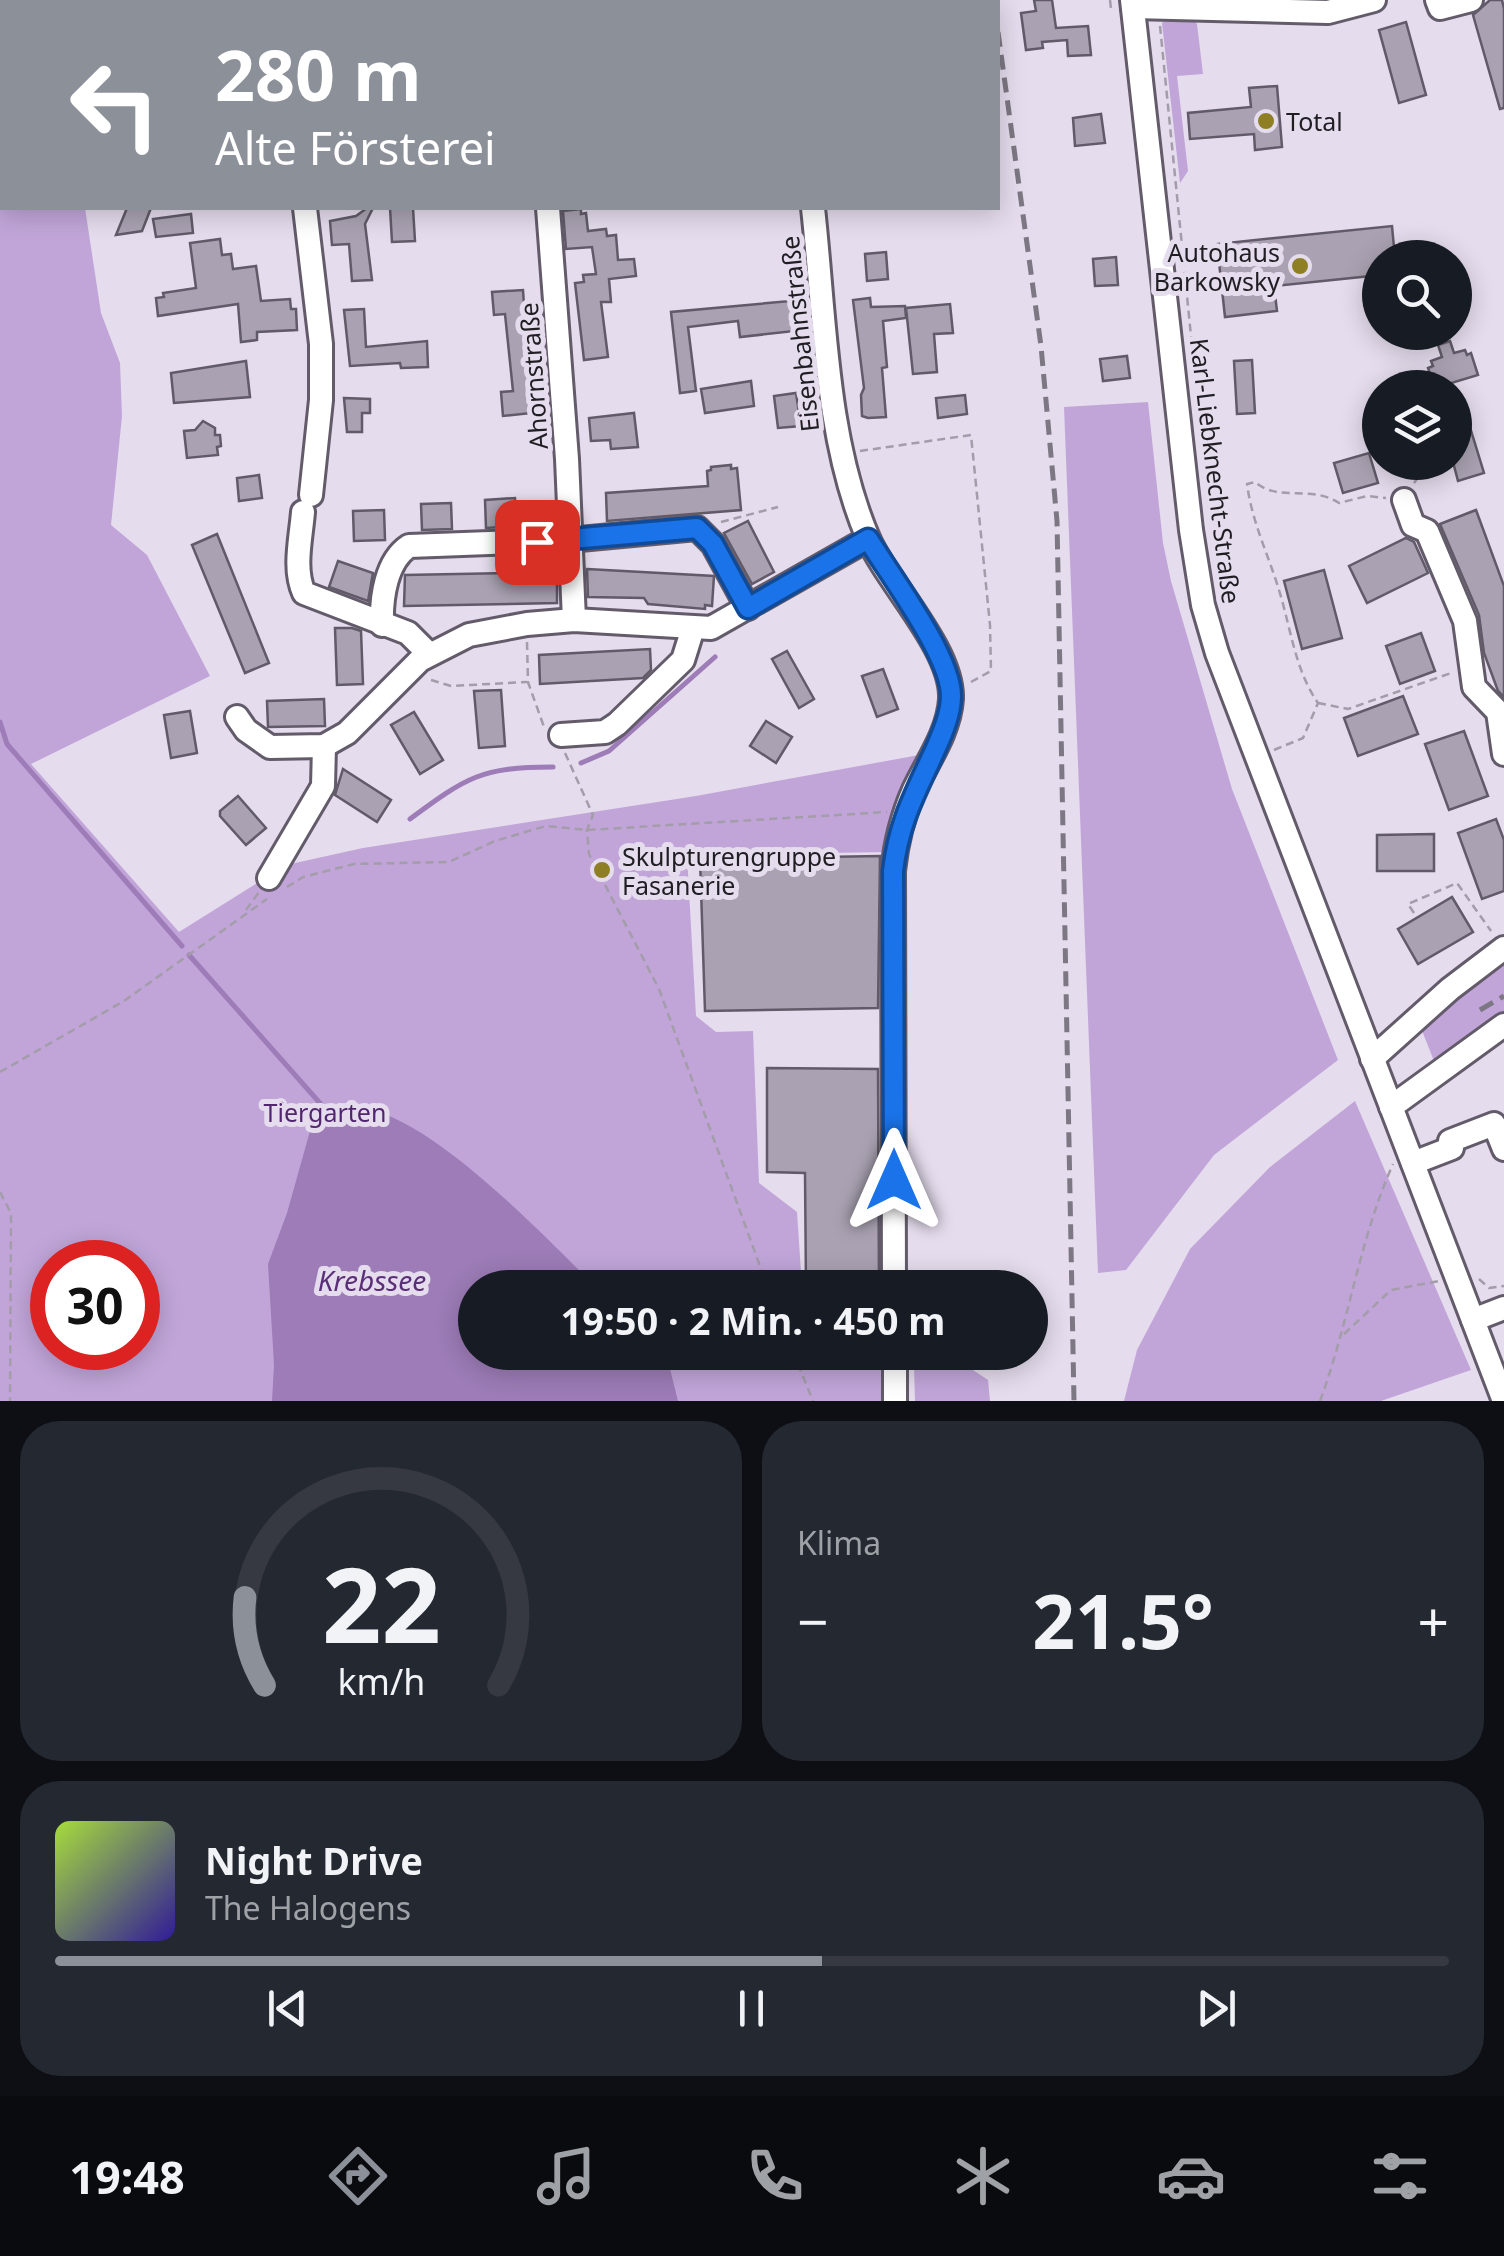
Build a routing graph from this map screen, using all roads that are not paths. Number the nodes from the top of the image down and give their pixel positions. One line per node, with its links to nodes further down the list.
1 (1374, 0): 6 (street)
2 (1437, 0): 3 (street)
3 (1471, 0)
4 (1139, 4): 5 (street); 25 (street, Karl-Liebknecht-Straße)
5 (1207, 4): 6 (street)
6 (1242, 5)
7 (305, 210): 15 (street)
8 (548, 210): 12 (street, Ahornstraße)
9 (813, 210): 11 (street, Eisenbahnstraße)
10 (1404, 500): 21 (street)
11 (868, 539): 13 (street); 29 (street, Eisenbahnstraße)
12 (569, 540): 13 (street); 14 (street, Ahornstraße); 15 (street)
13 (748, 608): 16 (street)
14 (574, 620): 16 (street); 17 (street)
15 (382, 624): 17 (street)
16 (692, 628): 19 (street)
17 (420, 661): 20 (street)
18 (237, 717): 20 (street)
19 (561, 734)
20 (324, 746): 22 (street)
21 (1504, 754)
22 (268, 878)
23 (1503, 948): 25 (street)
24 (1504, 1025): 26 (street)
25 (1372, 1059): 26 (street, Karl-Liebknecht-Straße)
26 (1391, 1107): 28 (street, Karl-Liebknecht-Straße)
27 (1504, 1149): 28 (street)
28 (1405, 1159): 31 (street, Karl-Liebknecht-Straße)
29 (894, 1270)
30 (1504, 1308): 31 (street)
31 (1473, 1320): 34 (street, Karl-Liebknecht-Straße)
32 (895, 1370): 33 (street)
33 (896, 1401)
34 (1504, 1401)

